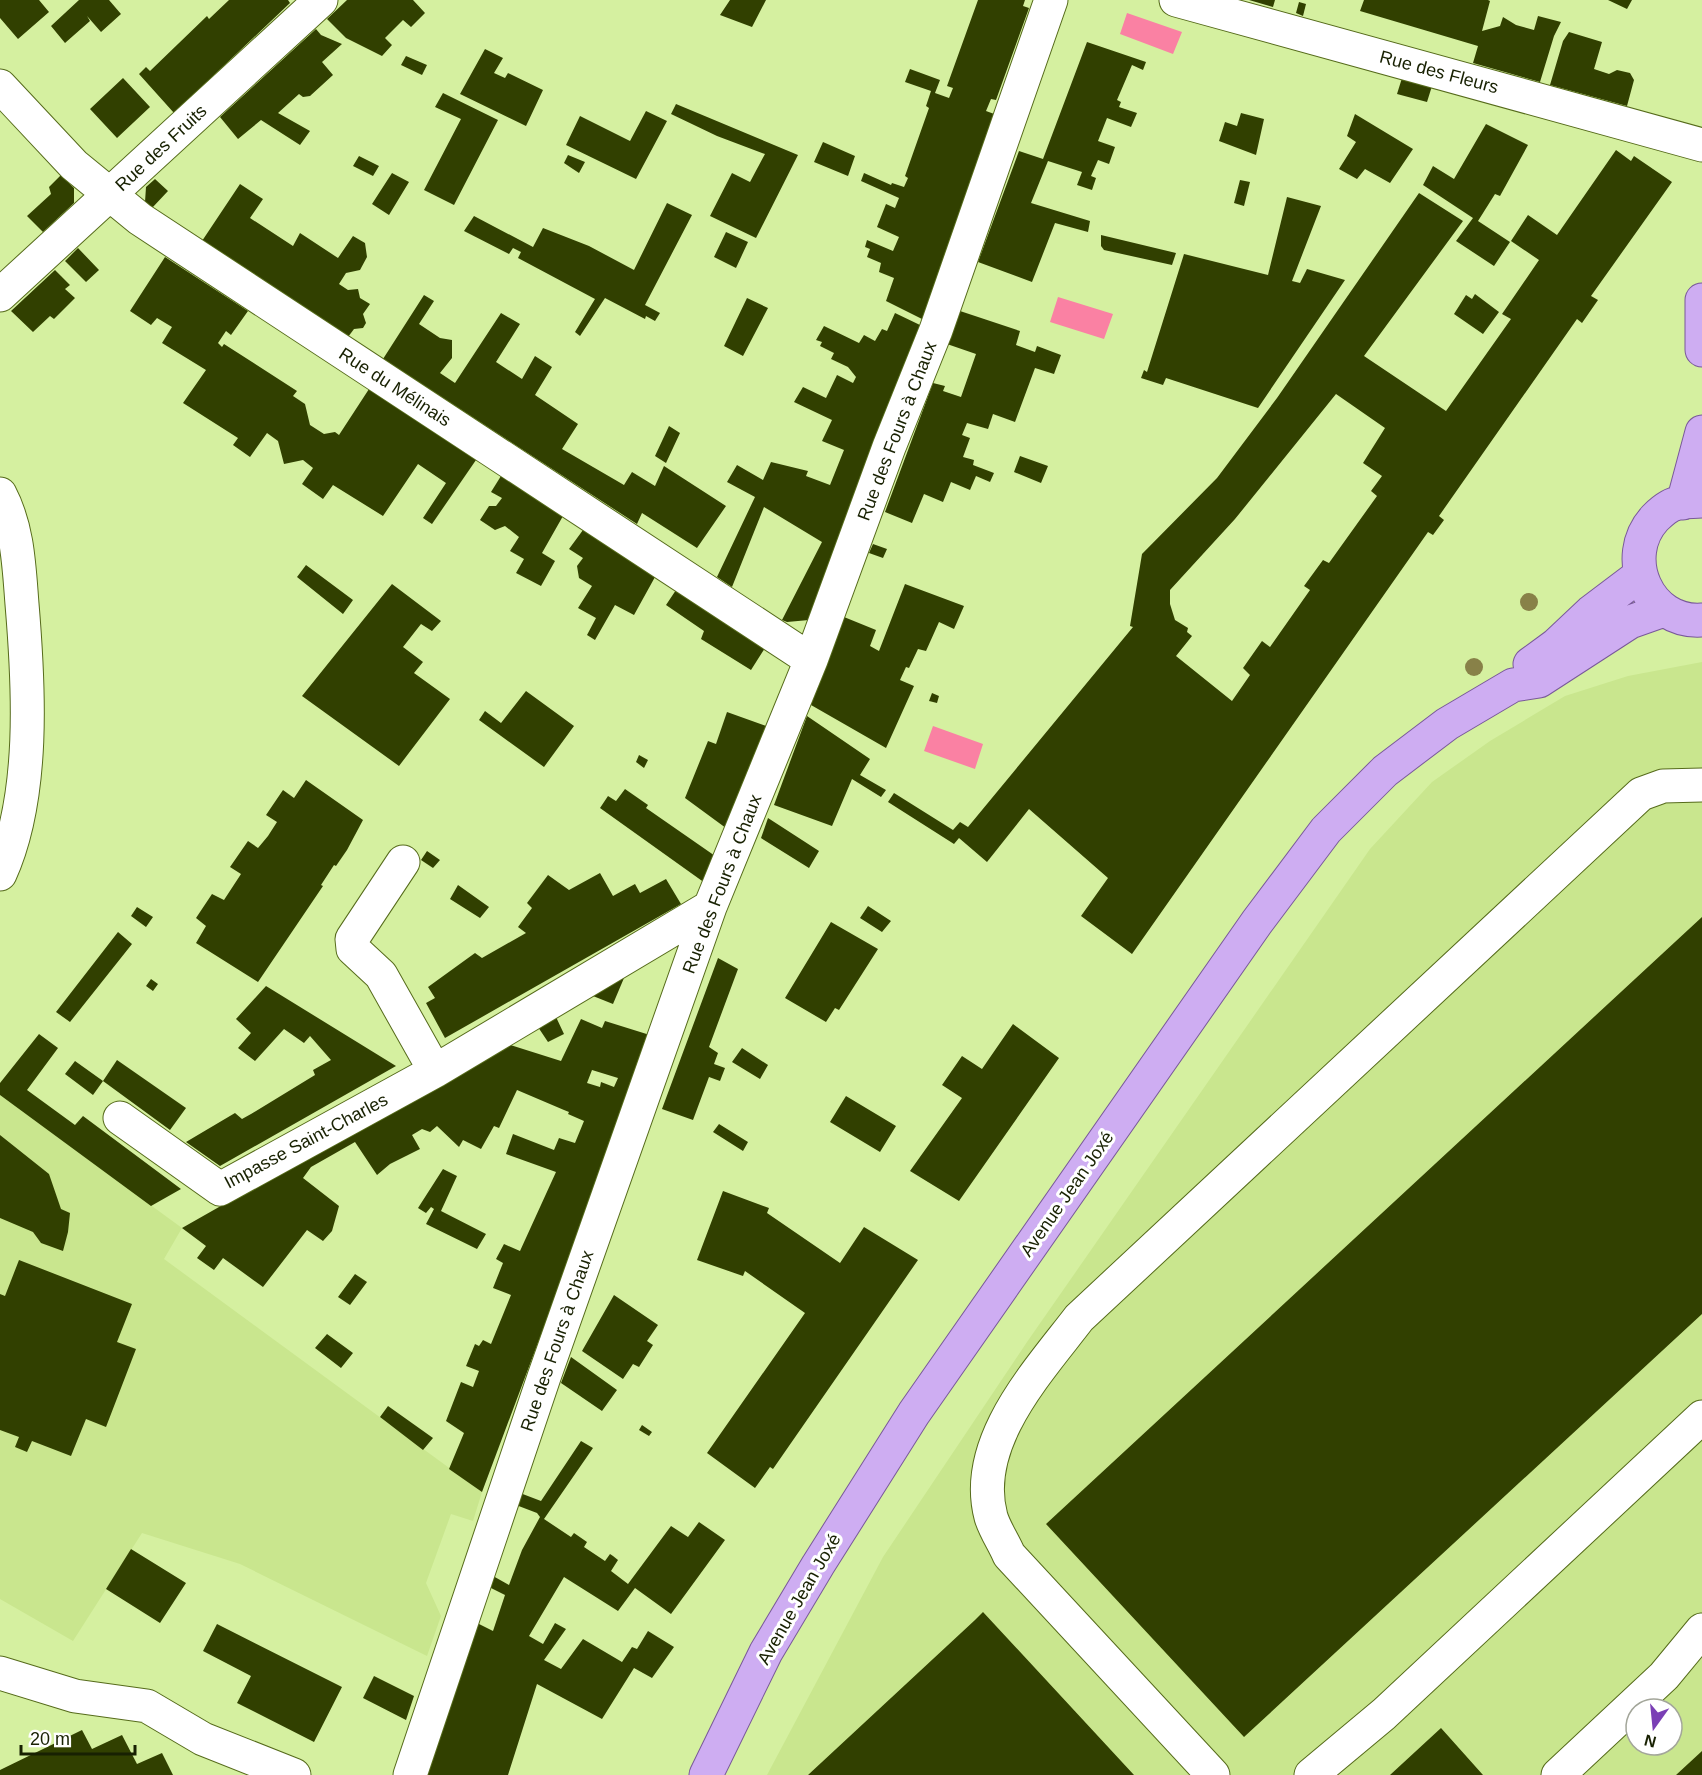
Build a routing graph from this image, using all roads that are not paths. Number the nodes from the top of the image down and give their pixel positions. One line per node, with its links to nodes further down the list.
1 (321, 0): 6 (street, Rue des Fruits)
2 (1051, 0): 16 (street, Rue des Fours à Chaux)
3 (1176, 0): 5 (street, Rue des Fleurs)
4 (0, 86): 6 (street, Rue du Mélinais)
5 (1702, 145)
6 (109, 196): 7 (street, Rue des Fruits); 16 (street, Rue du Mélinais)
7 (0, 296)
8 (1702, 300): 9 (main road)
9 (1702, 350)
10 (1702, 432): 12 (main road)
11 (0, 494): 20 (street)
12 (1693, 502): 13 (main road)
13 (1640, 575): 14 (main road); 17 (main road, Avenue Jean Joxé)
14 (1664, 610): 15 (main road); 17 (main road, Avenue Jean Joxé)
15 (1702, 620)
16 (811, 660): 21 (street, Rue des Fours à Chaux)
17 (1513, 685): 29 (main road, Avenue Jean Joxé)
18 (1702, 785): 30 (street)
19 (403, 862): 22 (street)
20 (0, 874)
21 (710, 907): 22 (street, Impasse Saint-Charles); 28 (street, Rue des Fours à Chaux)
22 (435, 1071): 23 (street, Impasse Saint-Charles)
23 (120, 1118)
24 (1702, 1417): 31 (street)
25 (1702, 1630): 32 (street)
26 (0, 1673): 27 (street)
27 (294, 1775)
28 (410, 1775)
29 (706, 1775)
30 (1213, 1775)
31 (1311, 1775)
32 (1558, 1775)

